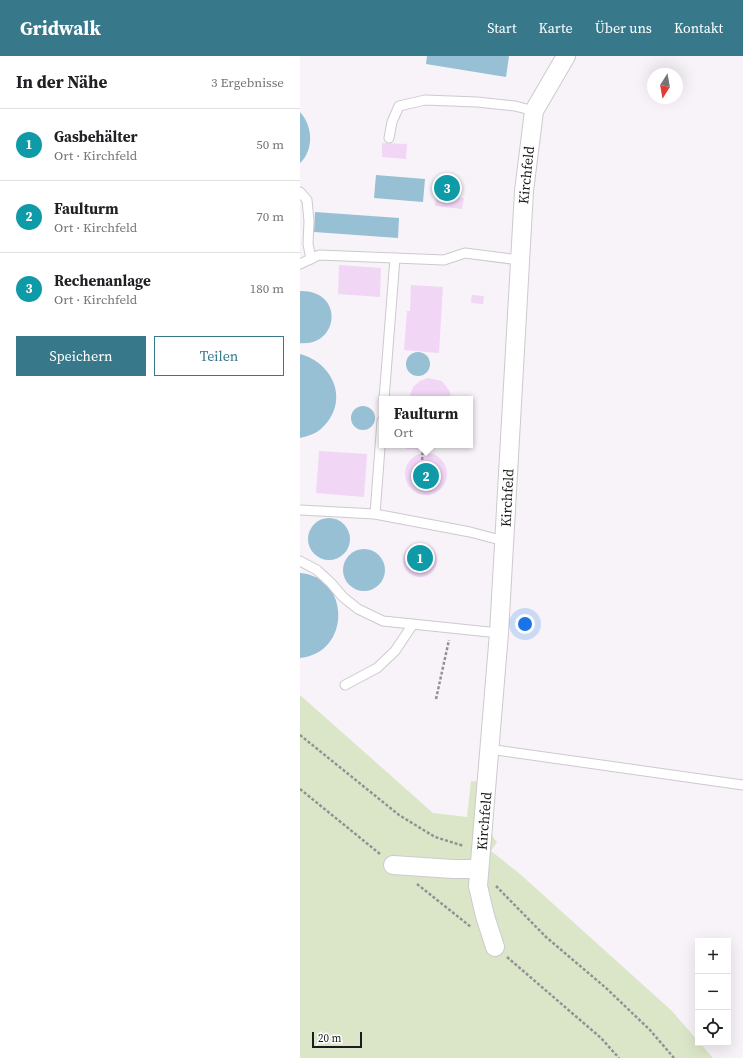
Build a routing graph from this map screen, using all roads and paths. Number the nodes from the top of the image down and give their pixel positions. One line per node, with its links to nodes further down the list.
1 (566, 56): 2 (street, Kirchfeld)
2 (534, 111): 3 (lane); 7 (street, Kirchfeld)
3 (389, 138)
4 (300, 192): 6 (lane)
5 (395, 258): 6 (lane); 7 (lane); 9 (lane)
6 (311, 259): 8 (lane)
7 (519, 260): 15 (street, Kirchfeld)
8 (300, 264)
9 (384, 396)
10 (380, 448): 14 (lane)
11 (424, 448): 12 (path)
12 (421, 480)
13 (300, 510): 14 (lane)
14 (375, 514): 15 (lane)
15 (504, 541): 19 (street, Kirchfeld)
16 (300, 562): 17 (lane)
17 (413, 624): 18 (lane); 20 (lane)
18 (452, 627): 19 (lane); 21 (path)
19 (499, 632): 22 (street, Kirchfeld)
20 (345, 685)
21 (436, 699)
22 (489, 750): 23 (lane); 26 (street, Kirchfeld)
23 (743, 785)
24 (300, 789): 25 (path)
25 (393, 865): 26 (street); 27 (path)
26 (479, 869): 28 (street, Kirchfeld)
27 (471, 927)
28 (495, 947): 29 (path)
29 (619, 1058)

